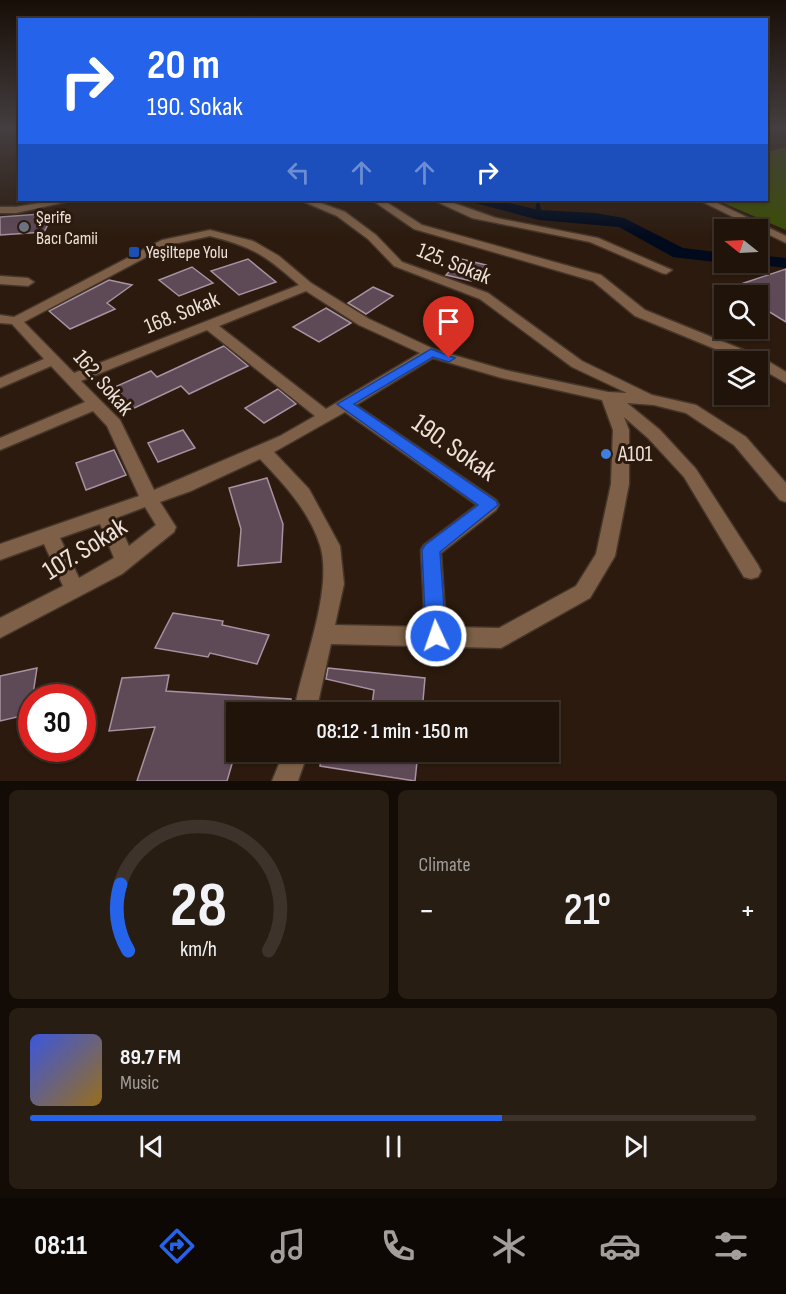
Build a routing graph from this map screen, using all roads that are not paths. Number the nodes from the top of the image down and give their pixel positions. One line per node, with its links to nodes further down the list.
1 (30, 201): 8 (street)
2 (64, 201): 8 (street)
3 (308, 201): 22 (street, 125. Sokak)
4 (379, 201): 18 (street)
5 (440, 201): 10 (street)
6 (706, 201): 9 (street)
7 (0, 210): 8 (street)
8 (16, 210)
9 (786, 240)
10 (666, 270)
11 (0, 280): 12 (street)
12 (28, 282)
13 (307, 286): 14 (street); 15 (street, 168. Sokak); 16 (street)
14 (8, 320): 17 (street, 162. Sokak)
15 (208, 324): 19 (street, 168. Sokak); 25 (street)
16 (431, 353): 21 (street); 24 (street)
17 (54, 360): 19 (street, 162. Sokak); 20 (street)
18 (786, 378)
19 (72, 379): 23 (street, 162. Sokak)
20 (0, 384)
21 (608, 397): 22 (street); 34 (street); 38 (street)
22 (654, 400): 28 (street)
23 (95, 404): 26 (street); 29 (street, 162. Sokak)
24 (344, 404): 25 (street); 38 (street, 190. Sokak)
25 (325, 416): 27 (street)
26 (0, 444)
27 (263, 451): 29 (street); 37 (street)
28 (786, 495)
29 (149, 499): 30 (street); 33 (street, 107. Sokak)
30 (105, 515): 31 (street); 33 (street)
31 (49, 535): 32 (street); 35 (street)
32 (0, 552)
33 (125, 560): 35 (street, 107. Sokak)
34 (751, 571)
35 (74, 589): 36 (street, 107. Sokak)
36 (0, 628)
37 (322, 634): 38 (street); 39 (street)
38 (436, 636)
39 (307, 702)
40 (292, 762): 41 (street)
41 (285, 781)

